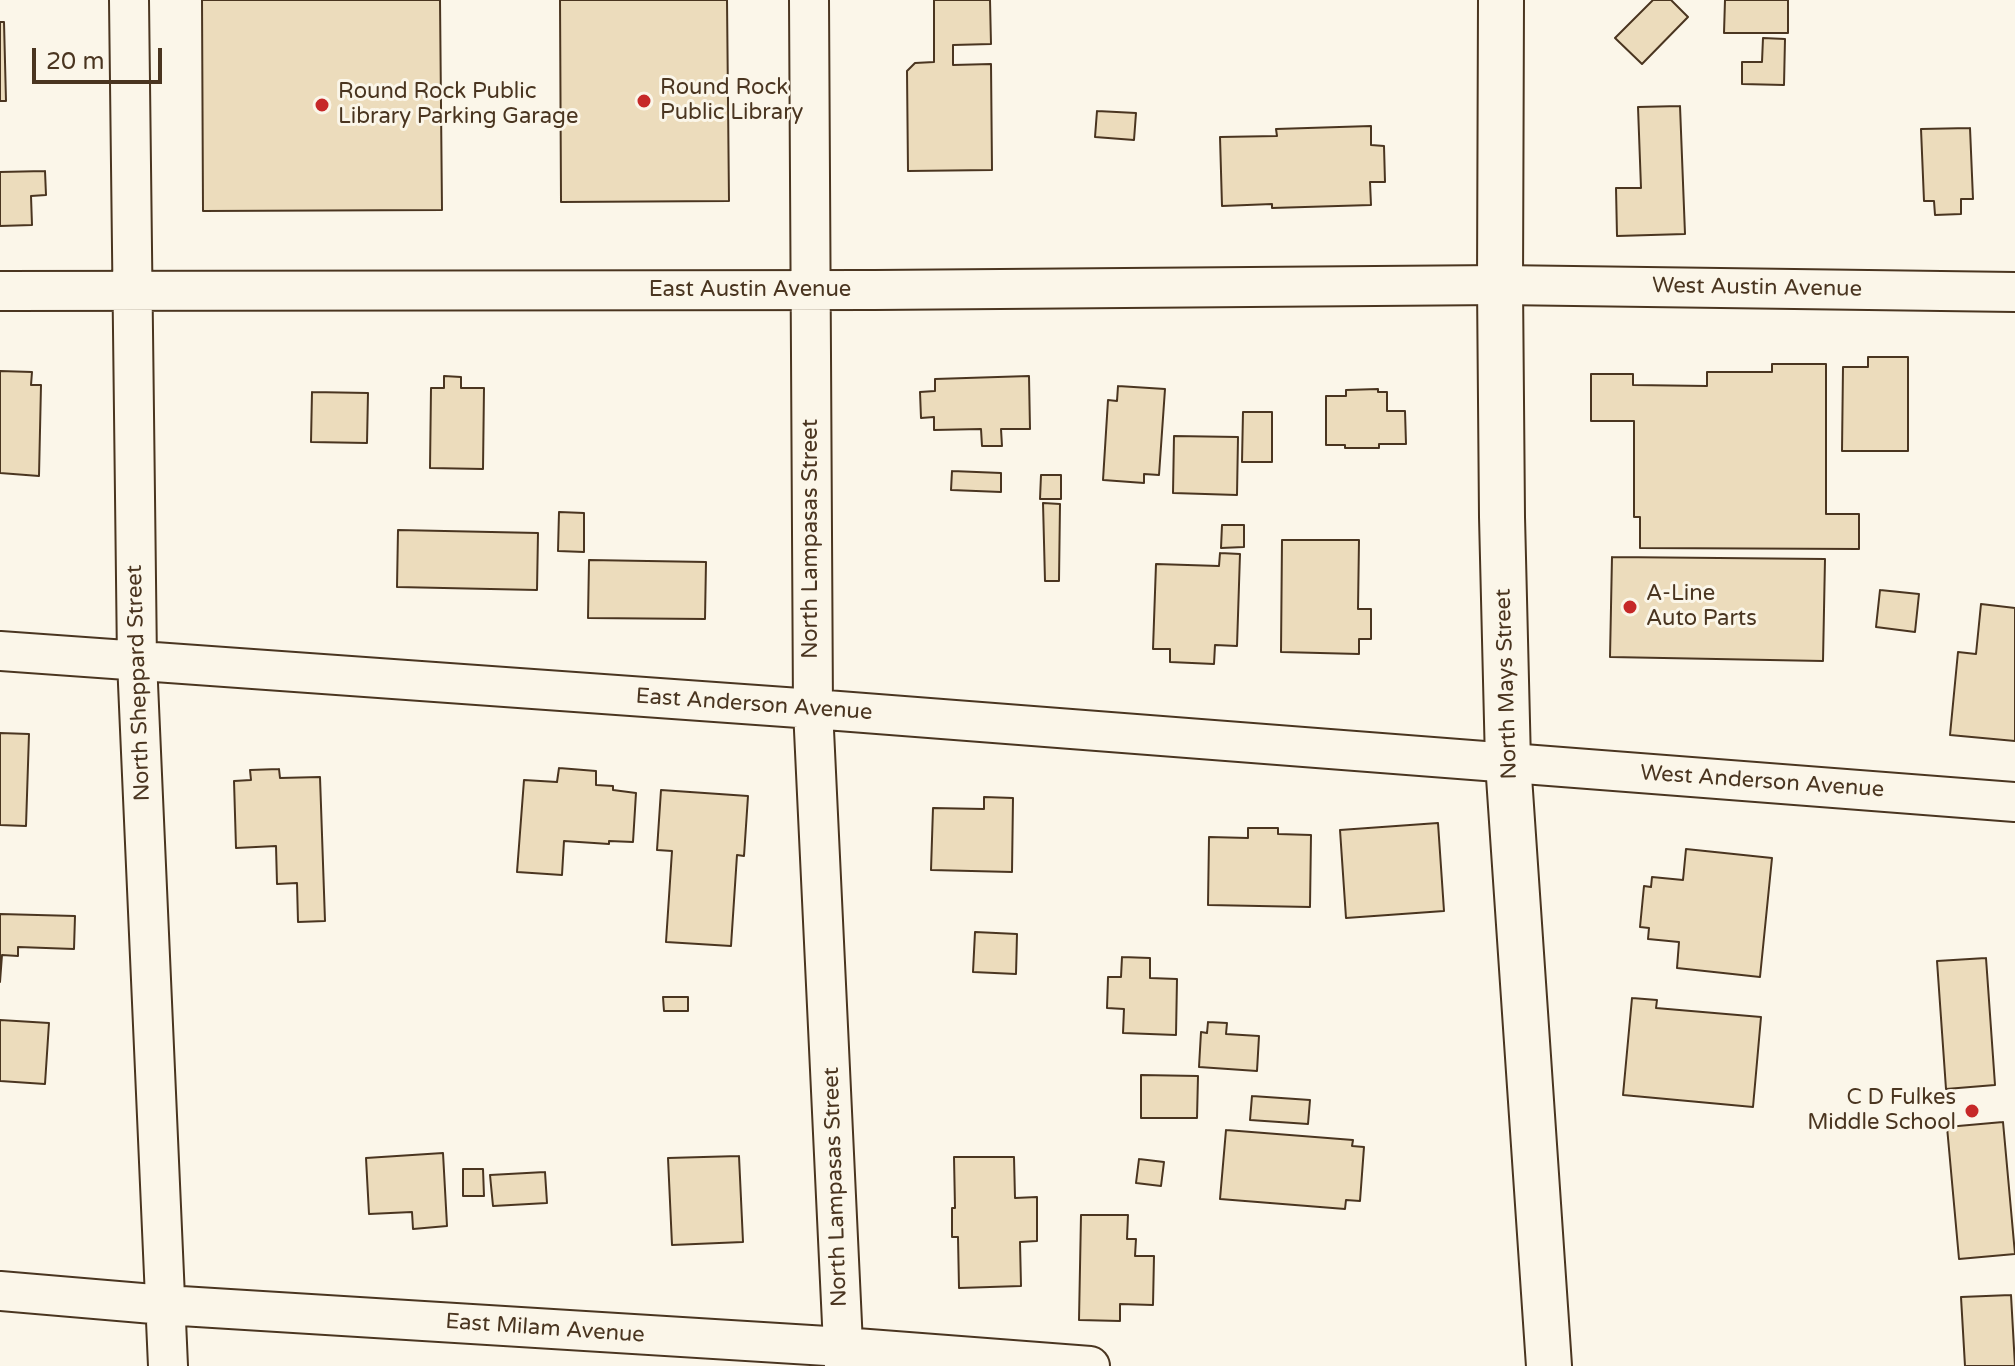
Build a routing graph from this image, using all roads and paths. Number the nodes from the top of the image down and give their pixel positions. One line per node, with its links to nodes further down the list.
1 (129, 0): 5 (street, North Sheppard Street)
2 (809, 0): 6 (street, North Lampasas Street)
3 (1501, 0): 4 (main road, North Mays Street)
4 (1500, 285): 6 (street, East Austin Avenue); 8 (street, West Austin Avenue); 12 (main road, North Mays Street)
5 (132, 290): 6 (street, East Austin Avenue); 7 (street, East Austin Avenue); 10 (street, North Sheppard Street)
6 (809, 290): 11 (street, North Lampasas Street)
7 (0, 291)
8 (2015, 292)
9 (0, 651): 10 (street, East Anderson Avenue)
10 (137, 661): 11 (street, East Anderson Avenue); 15 (street, North Sheppard Street)
11 (813, 709): 12 (street, East Anderson Avenue); 16 (street, North Lampasas Street)
12 (1508, 762): 13 (street, West Anderson Avenue); 19 (main road, North Mays Street)
13 (2015, 802)
14 (0, 1291): 15 (street, East Milam Avenue)
15 (165, 1305): 16 (street, East Milam Avenue); 17 (street, North Sheppard Street)
16 (843, 1357): 18 (street, East Milam Avenue)
17 (168, 1366)
18 (1090, 1366)
19 (1549, 1366)

